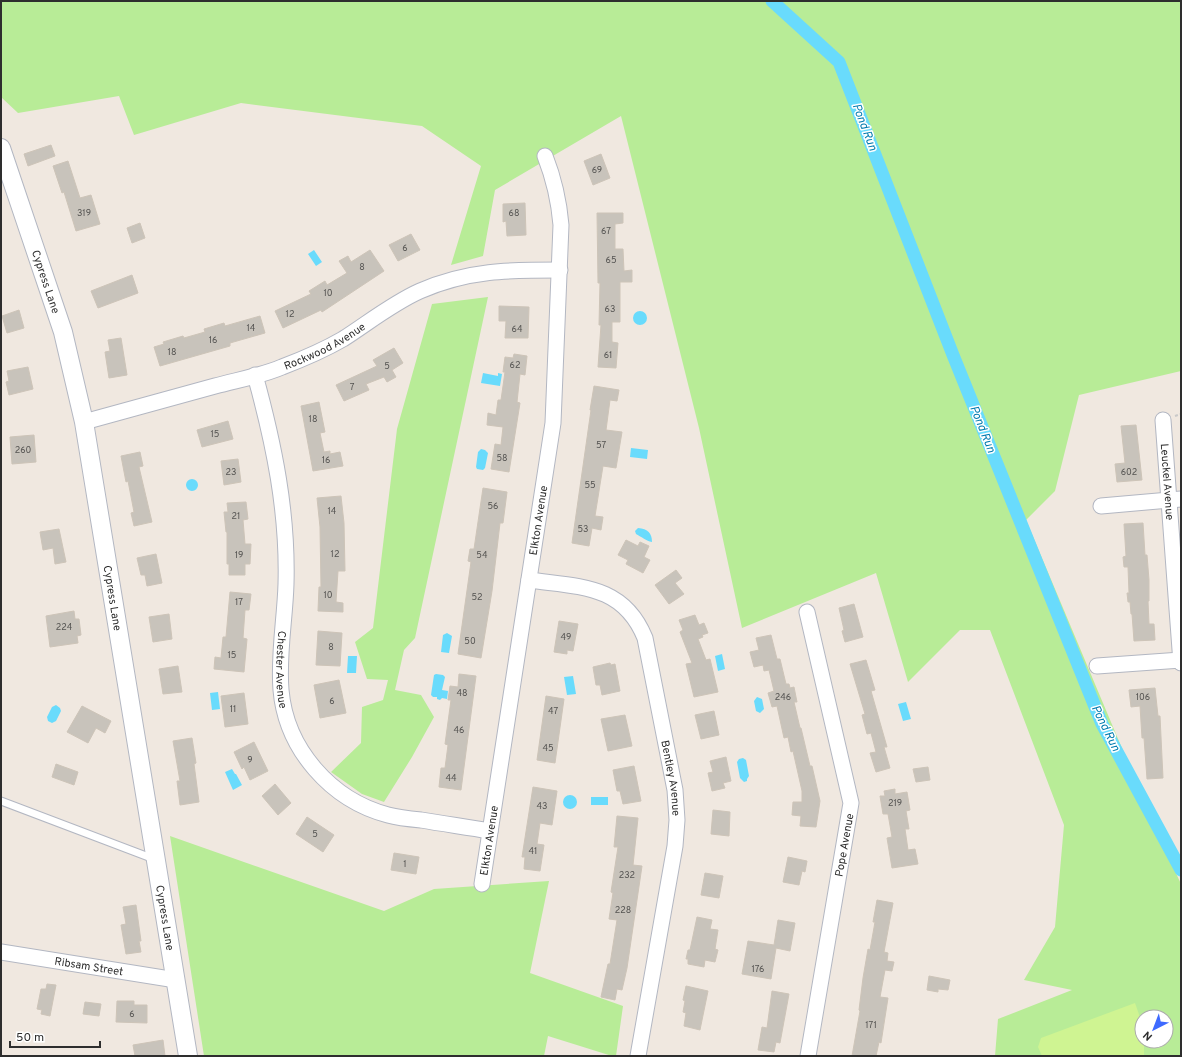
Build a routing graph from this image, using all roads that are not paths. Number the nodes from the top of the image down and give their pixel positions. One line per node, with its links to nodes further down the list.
1 (1, 148): 6 (street, Cypress Lane)
2 (546, 156): 3 (street, Elkton Avenue)
3 (560, 270): 4 (street, Rockwood Avenue); 9 (street, Elkton Avenue)
4 (255, 375): 6 (street, Rockwood Avenue); 15 (street, Chester Avenue)
5 (1163, 420): 7 (street, Leuckel Avenue)
6 (84, 422): 16 (street, Cypress Lane)
7 (1175, 500): 8 (street); 11 (street, Leuckel Avenue)
8 (1101, 506)
9 (529, 580): 15 (street, Elkton Avenue); 21 (street, Bentley Avenue)
10 (807, 612): 22 (street, Pope Avenue)
11 (1181, 660): 12 (street, Leuckel Avenue); 13 (street)
12 (1181, 663)
13 (1097, 666)
14 (1, 801): 16 (lane)
15 (490, 831): 17 (street, Elkton Avenue)
16 (156, 860): 19 (street, Cypress Lane)
17 (482, 884)
18 (1, 952): 19 (street, Ribsam Street)
19 (176, 980): 20 (street, Cypress Lane)
20 (188, 1056)
21 (638, 1056)
22 (808, 1056)

